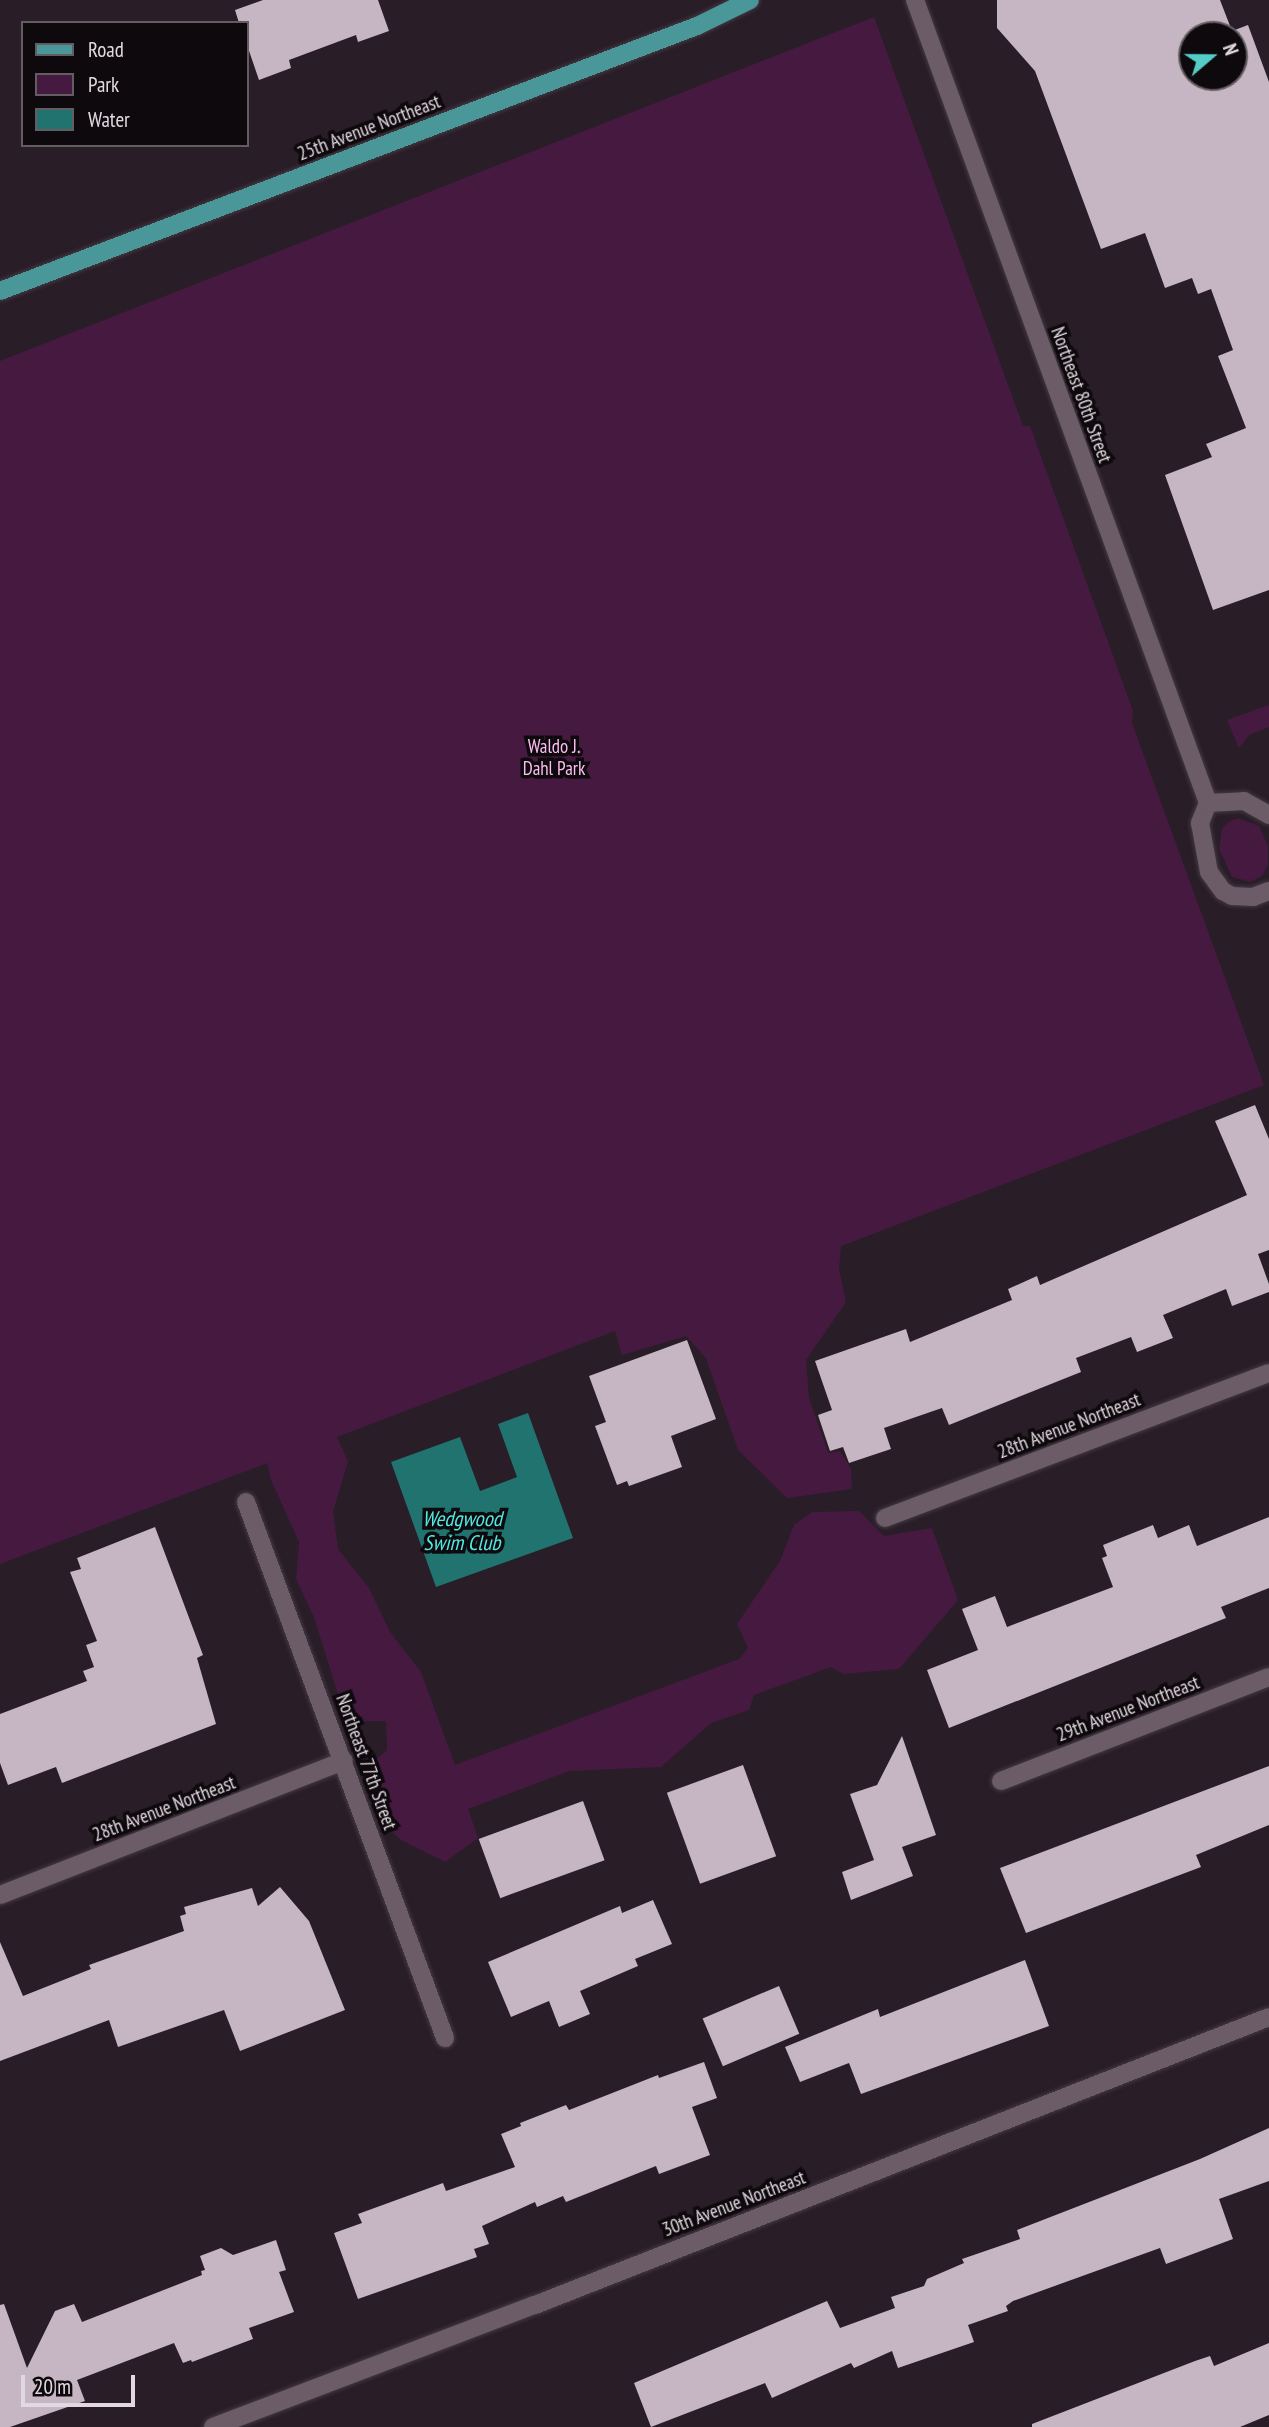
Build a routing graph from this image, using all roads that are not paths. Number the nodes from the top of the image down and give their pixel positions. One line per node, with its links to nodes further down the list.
1 (750, 0): 3 (main road, 25th Avenue Northeast)
2 (915, 0): 4 (street, Northeast 80th Street)
3 (0, 290)
4 (1208, 803): 5 (street); 6 (street)
5 (1269, 815)
6 (1269, 891)
7 (1269, 1374): 9 (street, 28th Avenue Northeast)
8 (246, 1502): 11 (street, Northeast 77th Street)
9 (885, 1518)
10 (1269, 1677): 12 (street, 29th Avenue Northeast)
11 (344, 1761): 13 (street, 28th Avenue Northeast); 15 (street, Northeast 77th Street)
12 (1001, 1781)
13 (0, 1895)
14 (1269, 2017): 16 (street, 30th Avenue Northeast)
15 (445, 2038)
16 (213, 2427)

